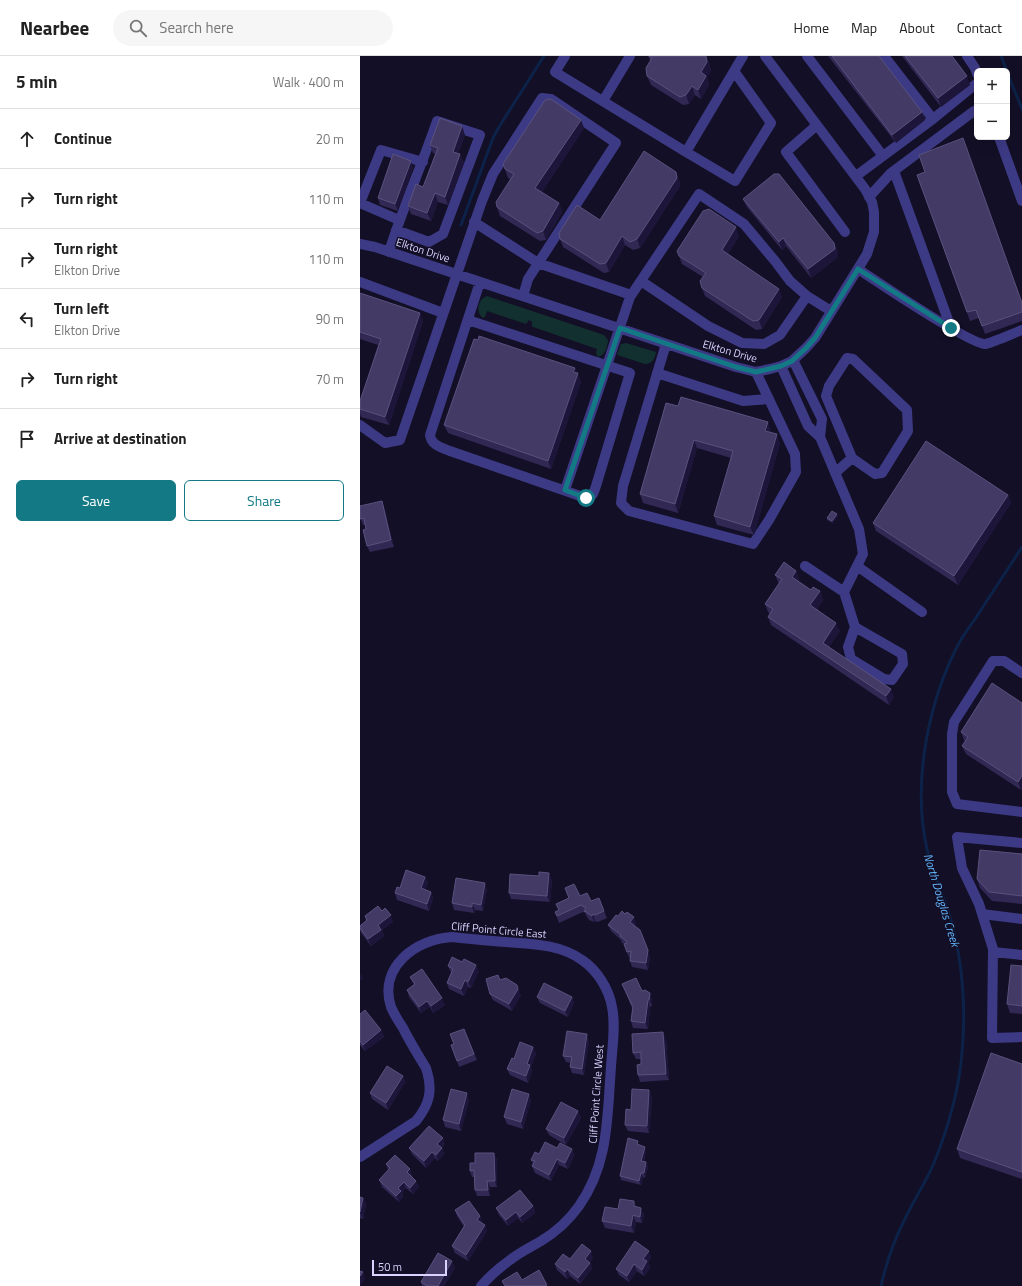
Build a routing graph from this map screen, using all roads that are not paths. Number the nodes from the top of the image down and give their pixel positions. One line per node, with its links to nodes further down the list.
1 (565, 56): 11 (street)
2 (630, 56): 11 (street)
3 (743, 56): 9 (street)
4 (765, 56): 14 (street, Elkton Drive)
5 (807, 56): 17 (street)
6 (884, 56): 13 (street)
7 (967, 56): 8 (street)
8 (976, 68)
9 (734, 71): 16 (street); 16 (street)
10 (974, 85): 13 (street)
11 (603, 101): 16 (street)
12 (974, 111): 19 (street)
13 (933, 119): 17 (street)
14 (817, 125): 20 (street, Elkton Drive); 26 (street)
15 (1000, 140): 22 (street)
16 (686, 152)
17 (883, 156): 20 (street)
18 (423, 162): 23 (street); 25 (street); 25 (street)
19 (894, 170): 21 (street); 42 (street)
20 (856, 176): 21 (street, Elkton Drive)
21 (869, 198): 30 (street, Elkton Drive)
22 (1022, 201)
23 (360, 203): 25 (street)
24 (474, 222): 29 (street); 29 (street); 31 (street)
25 (397, 225): 28 (street)
26 (845, 232)
27 (360, 244): 28 (street, Elkton Drive)
28 (389, 252): 31 (street, Elkton Drive)
29 (538, 263): 35 (street); 36 (street)
30 (858, 269): 38 (street, Elkton Drive); 42 (street)
31 (456, 274): 34 (street, Elkton Drive); 39 (street)
32 (641, 280): 35 (street); 37 (street); 37 (street)
33 (360, 282): 39 (street)
34 (480, 282): 36 (street, Elkton Drive); 40 (street)
35 (631, 295): 41 (street)
36 (523, 296): 41 (street, Elkton Drive)
37 (807, 296): 38 (street)
38 (831, 311): 45 (street, Elkton Drive)
39 (443, 313): 51 (street)
40 (468, 320): 46 (street); 55 (street)
41 (620, 328): 44 (street, Elkton Drive); 46 (street)
42 (951, 328): 43 (street)
43 (1022, 330)
44 (666, 344): 48 (street, Elkton Drive); 49 (street)
45 (792, 360): 47 (street, Elkton Drive); 52 (street)
46 (607, 365): 55 (street); 55 (street)
47 (781, 366): 48 (street, Elkton Drive); 52 (street)
48 (756, 372): 50 (street)
49 (657, 373): 50 (street); 50 (street)
50 (769, 399)
51 (360, 425)
52 (820, 437): 54 (street)
53 (852, 458): 53 (street); 54 (street)
54 (835, 473): 57 (street)
55 (565, 490)
56 (805, 566): 58 (street)
57 (857, 566): 58 (street); 59 (street)
58 (844, 592): 60 (street)
59 (922, 612)
60 (855, 627): 60 (street)
61 (1022, 673): 62 (street)
62 (1022, 812)
63 (1022, 843): 64 (street)
64 (982, 914): 65 (street); 66 (street)
65 (1022, 919)
66 (993, 952): 67 (street); 69 (street)
67 (1022, 955)
68 (609, 996): 70 (street, Cliff Point Circle East); 71 (street, Cliff Point Circle West)
69 (1022, 1037)
70 (360, 1157)
71 (481, 1286)

